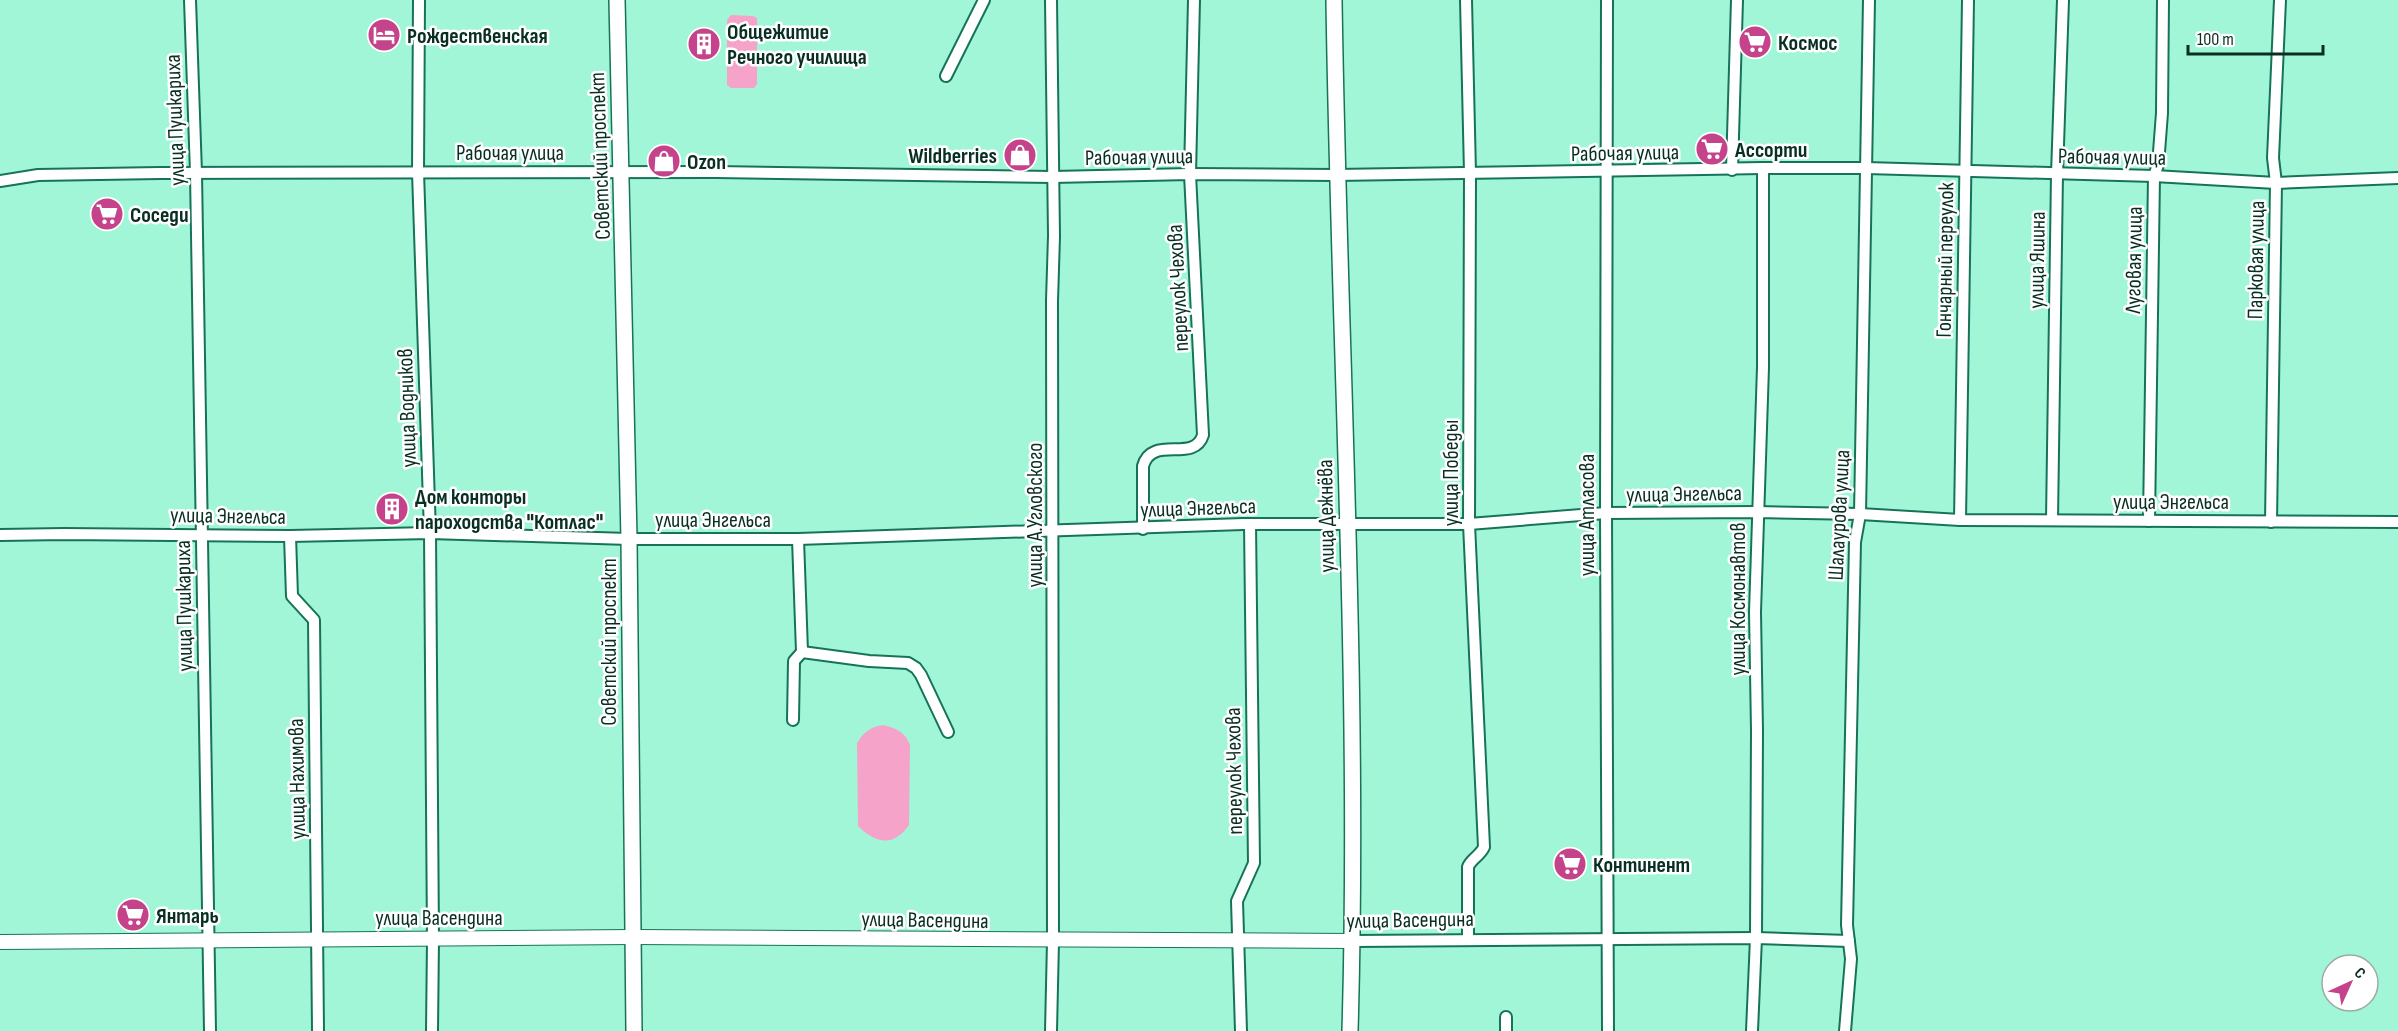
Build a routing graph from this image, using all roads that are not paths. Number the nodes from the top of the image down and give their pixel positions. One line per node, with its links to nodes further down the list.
1 (190, 0): 24 (street, улица Пушкариха)
2 (419, 0): 21 (street, улица Водников)
3 (617, 0): 22 (main road, Советский проспект)
4 (984, 0): 16 (street)
5 (1051, 0): 30 (street, улица А.Угловского)
6 (1194, 0): 26 (street, переулок Чехова)
7 (1334, 0): 28 (main road, улица Дежнёва)
8 (1466, 0): 25 (street, улица Победы)
9 (1607, 0): 20 (street, улица Атласова)
10 (1737, 0): 19 (street)
11 (1869, 0): 18 (street, Шалаурова улица)
12 (1968, 0): 23 (street, Гончарный переулок)
13 (2063, 0): 27 (street, улица Яшина)
14 (2163, 0): 29 (street, Луговая улица)
15 (2280, 0): 33 (street, Парковая улица)
16 (946, 76)
17 (1763, 168): 18 (street, Рабочая улица); 19 (street, Рабочая улица); 34 (street, улица Космонавтов)
18 (1866, 168): 23 (street, Рабочая улица); 36 (street, Шалаурова улица)
19 (1732, 170): 20 (street, Рабочая улица)
20 (1607, 171): 25 (street, Рабочая улица); 35 (street, улица Атласова)
21 (418, 172): 22 (street, Рабочая улица); 24 (street, Рабочая улица); 47 (street, улица Водников)
22 (622, 172): 30 (street, Рабочая улица); 51 (main road, Советский проспект)
23 (1965, 172): 27 (street, Рабочая улица); 37 (street, Гончарный переулок)
24 (196, 173): 32 (street, Рабочая улица); 48 (street, улица Пушкариха)
25 (1470, 173): 28 (street, Рабочая улица); 44 (street, улица Победы)
26 (1191, 174): 28 (street, Рабочая улица); 30 (street, Рабочая улица); 45 (street, переулок Чехова)
27 (2057, 174): 29 (street, Рабочая улица); 38 (street, улица Яшина)
28 (1336, 175): 43 (main road, улица Дежнёва)
29 (2154, 176): 33 (street, Рабочая улица); 39 (street, Луговая улица)
30 (1053, 177): 46 (street, улица А.Угловского)
31 (2398, 178): 33 (street, Рабочая улица)
32 (1, 183)
33 (2276, 183): 40 (street, Парковая улица)
34 (1757, 512): 35 (street, улица Энгельса); 36 (street, улица Энгельса); 58 (street, улица Космонавтов)
35 (1606, 513): 44 (street, улица Энгельса); 62 (street, улица Атласова)
36 (1860, 514): 37 (street, улица Энгельса); 66 (street, Шалаурова улица)
37 (1960, 520): 38 (street, улица Энгельса)
38 (2052, 520): 39 (street, улица Энгельса)
39 (2149, 521): 40 (street, улица Энгельса)
40 (2271, 522): 41 (street, улица Энгельса)
41 (2398, 522)
42 (1250, 524): 43 (street, улица Энгельса); 45 (street, улица Энгельса); 64 (street, переулок Чехова)
43 (1348, 524): 44 (street, улица Энгельса); 65 (main road, улица Дежнёва)
44 (1469, 524): 60 (street, улица Победы)
45 (1143, 529): 46 (street, улица Энгельса)
46 (1053, 530): 52 (street, улица Энгельса); 63 (street, улица А.Угловского)
47 (430, 533): 50 (street, улица Энгельса); 51 (street, улица Энгельса); 59 (street, улица Водников)
48 (201, 534): 49 (street, улица Энгельса); 50 (street, улица Энгельса); 61 (street, улица Пушкариха)
49 (0, 535)
50 (290, 536): 57 (street, улица Нахимова)
51 (630, 539): 52 (street, улица Энгельса); 56 (main road, Советский проспект)
52 (798, 539): 53 (street)
53 (802, 652): 54 (street); 55 (street)
54 (793, 720)
55 (948, 732)
56 (633, 937): 59 (street, улица Васендина); 63 (street, улица Васендина); 72 (main road, Советский проспект)
57 (317, 938): 59 (street, улица Васендина); 61 (street, улица Васендина); 70 (street, улица Нахимова)
58 (1756, 938): 62 (street, улица Васендина); 66 (street, улица Васендина); 78 (street, улица Космонавтов)
59 (433, 939): 71 (street, улица Водников)
60 (1468, 939): 62 (street, улица Васендина); 65 (street, улица Васендина)
61 (208, 940): 67 (street, улица Васендина); 69 (street, улица Пушкариха)
62 (1607, 940): 77 (street, улица Атласова)
63 (1053, 941): 64 (street, улица Васендина); 73 (street, улица А.Угловского)
64 (1238, 941): 65 (street, улица Васендина); 74 (street, переулок Чехова)
65 (1353, 941): 75 (main road, улица Дежнёва)
66 (1849, 941): 79 (street, Шалаурова улица)
67 (0, 942)
68 (1506, 1017): 76 (street)
69 (210, 1031)
70 (318, 1031)
71 (432, 1031)
72 (634, 1031)
73 (1051, 1031)
74 (1241, 1031)
75 (1350, 1031)
76 (1506, 1031)
77 (1608, 1031)
78 (1752, 1031)
79 (1845, 1031)

